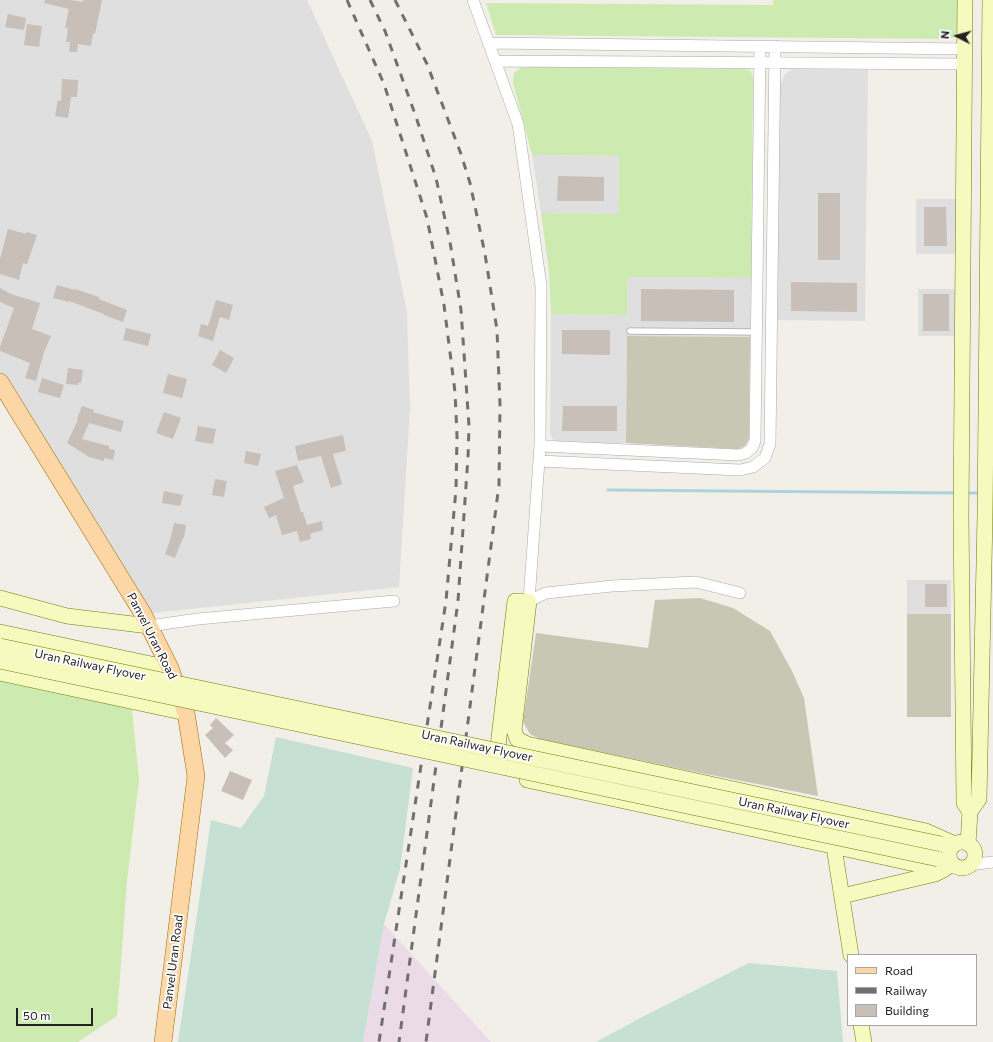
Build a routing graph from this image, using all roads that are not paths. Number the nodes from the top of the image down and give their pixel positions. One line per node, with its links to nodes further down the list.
1 (472, 0): 4 (street)
2 (965, 0): 8 (street)
3 (990, 0): 7 (street)
4 (488, 43): 5 (street); 9 (street)
5 (760, 46): 6 (street); 10 (street)
6 (775, 46): 8 (street); 11 (street)
7 (991, 53): 8 (street); 13 (street)
8 (965, 55): 11 (street); 12 (street)
9 (494, 61): 10 (street); 17 (street)
10 (759, 63): 11 (street); 15 (street)
11 (774, 63): 18 (street)
12 (963, 275): 13 (street); 30 (street)
13 (990, 275): 30 (street)
14 (630, 331): 15 (lane)
15 (756, 332): 17 (street)
16 (0, 382): 23 (main road, Panvel Uran Road)
17 (540, 446): 18 (street)
18 (539, 462): 22 (street)
19 (740, 593): 22 (street)
20 (0, 598): 23 (street)
21 (394, 601): 23 (street)
22 (522, 601): 31 (street); 32 (street)
23 (149, 626): 27 (main road, Panvel Uran Road)
24 (0, 632): 27 (street)
25 (0, 646): 32 (street, Uran Railway Flyover, bridge)
26 (0, 661): 32 (street, Uran Railway Flyover, bridge)
27 (170, 668): 29 (main road, Panvel Uran Road)
28 (0, 673): 29 (street)
29 (186, 713): 38 (main road, Panvel Uran Road)
30 (970, 812): 32 (street)
31 (834, 847): 32 (street); 35 (street)
32 (949, 854): 34 (street); 34 (street); 35 (street)
33 (993, 862): 34 (street)
34 (970, 865)
35 (842, 896): 36 (street)
36 (851, 954)
37 (861, 1026): 39 (street)
38 (163, 1042)
39 (864, 1042)

